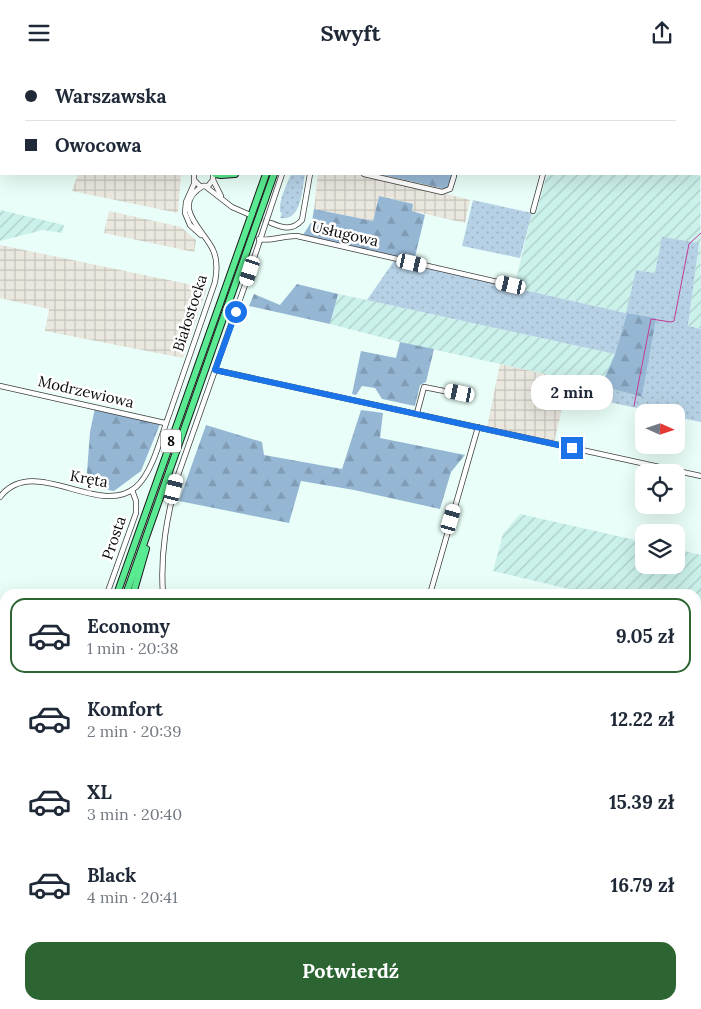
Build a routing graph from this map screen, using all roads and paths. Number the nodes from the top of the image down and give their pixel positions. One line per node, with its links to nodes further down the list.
1 (266, 175): 29 (highway, 8)
2 (274, 175): 27 (highway, 8)
3 (282, 175): 16 (street)
4 (310, 175): 14 (street)
5 (368, 175): 9 (street)
6 (543, 175): 12 (street)
7 (194, 176): 10 (street); 15 (street, Białostocka)
8 (214, 176): 10 (street, Białostocka); 11 (street)
9 (454, 176)
10 (204, 186): 11 (street); 15 (street, Białostocka)
11 (224, 202): 13 (street)
12 (533, 211)
13 (248, 214)
14 (271, 223)
15 (206, 238): 22 (street, Białostocka)
16 (259, 239): 17 (street, Usługowa); 18 (street)
17 (511, 285)
18 (215, 370): 21 (street); 32 (street)
19 (0, 386): 22 (street, Modrzewiowa)
20 (460, 393): 21 (street)
21 (417, 413): 23 (street)
22 (166, 423): 25 (street)
23 (478, 427): 24 (street); 33 (street)
24 (701, 477)
25 (132, 490): 26 (street, Kręta); 28 (street, Prosta)
26 (0, 497)
27 (152, 519): 30 (highway, 8); 31 (highway)
28 (109, 589)
29 (119, 589)
30 (128, 589)
31 (134, 589)
32 (163, 589)
33 (431, 589)

